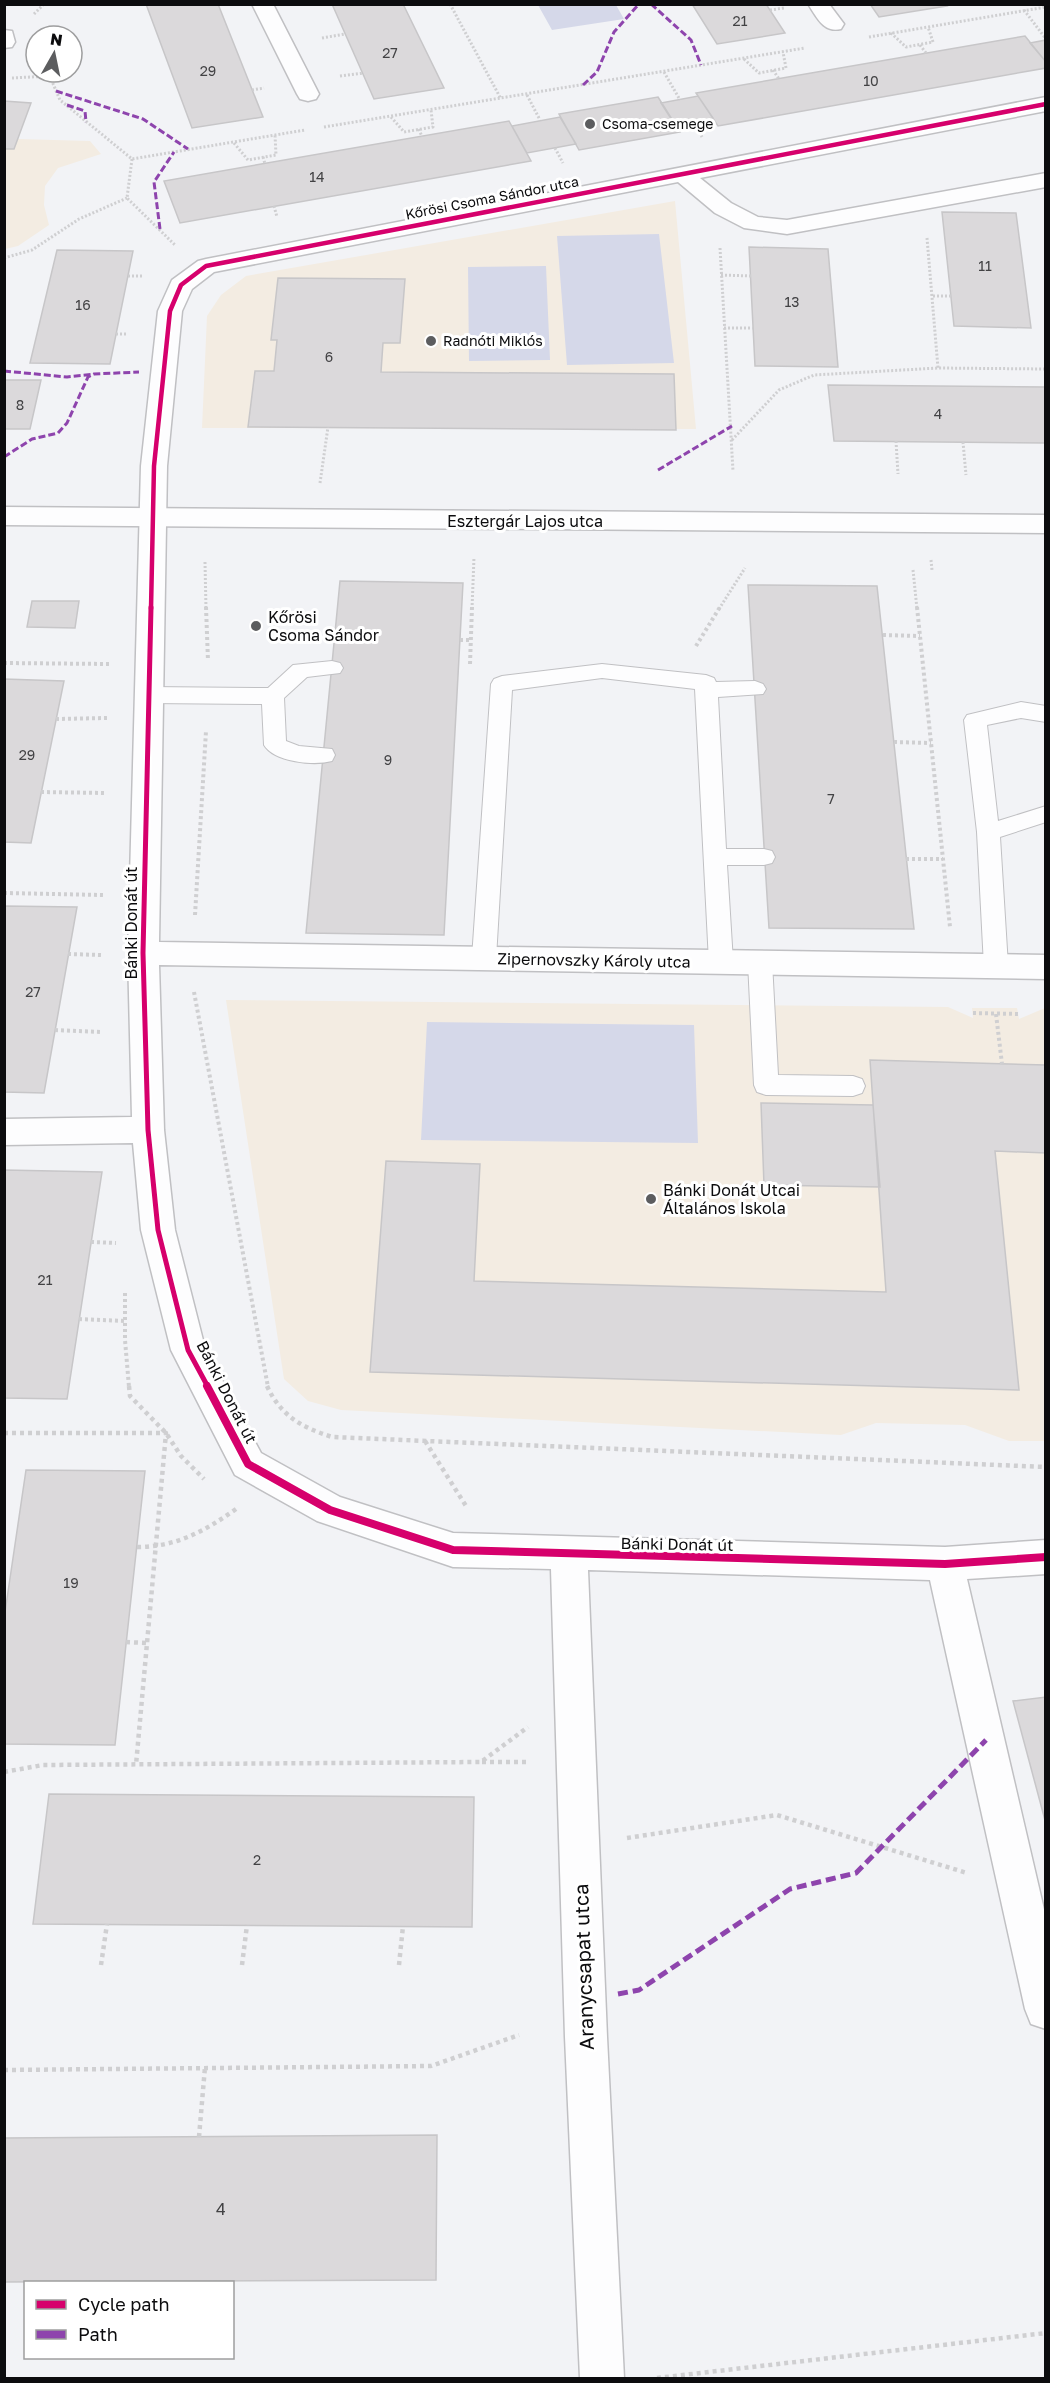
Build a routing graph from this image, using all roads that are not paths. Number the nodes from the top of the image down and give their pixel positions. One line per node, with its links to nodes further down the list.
1 (262, 4): 6 (street)
2 (818, 4): 3 (street)
3 (833, 24)
4 (4, 36): 5 (street)
5 (4, 42)
6 (308, 94)
7 (1046, 104): 8 (street, Kőrösi Csoma Sándor utca)
8 (681, 173): 9 (street); 11 (street, Kőrösi Csoma Sándor utca)
9 (1046, 180)
10 (4, 516): 11 (street, Esztergár Lajos utca)
11 (153, 518): 12 (street, Esztergár Lajos utca); 16 (street, Bánki Donát út)
12 (1046, 524)
13 (332, 668): 17 (lane)
14 (754, 689): 15 (lane)
15 (706, 690): 23 (lane); 25 (lane)
16 (148, 695): 17 (lane); 24 (street, Bánki Donát út)
17 (273, 696): 19 (lane)
18 (1046, 714): 21 (lane)
19 (324, 755)
20 (1046, 814): 21 (lane)
21 (988, 832): 28 (lane)
22 (765, 856): 23 (lane)
23 (715, 857): 26 (lane)
24 (143, 953): 25 (street, Zipernovszky Károly utca); 31 (street, Bánki Donát út)
25 (484, 958): 26 (street, Zipernovszky Károly utca)
26 (721, 962): 27 (street, Zipernovszky Károly utca)
27 (760, 962): 28 (street, Zipernovszky Károly utca); 30 (lane)
28 (996, 966): 29 (street, Zipernovszky Károly utca)
29 (1046, 967)
30 (853, 1086)
31 (148, 1130): 32 (street); 33 (street, Bánki Donát út)
32 (4, 1132)
33 (569, 1555): 35 (street, Bánki Donát út); 37 (street, Aranycsapat utca)
34 (1046, 1557): 35 (street, Bánki Donát út)
35 (945, 1564): 36 (street)
36 (1046, 2009)
37 (602, 2379)

